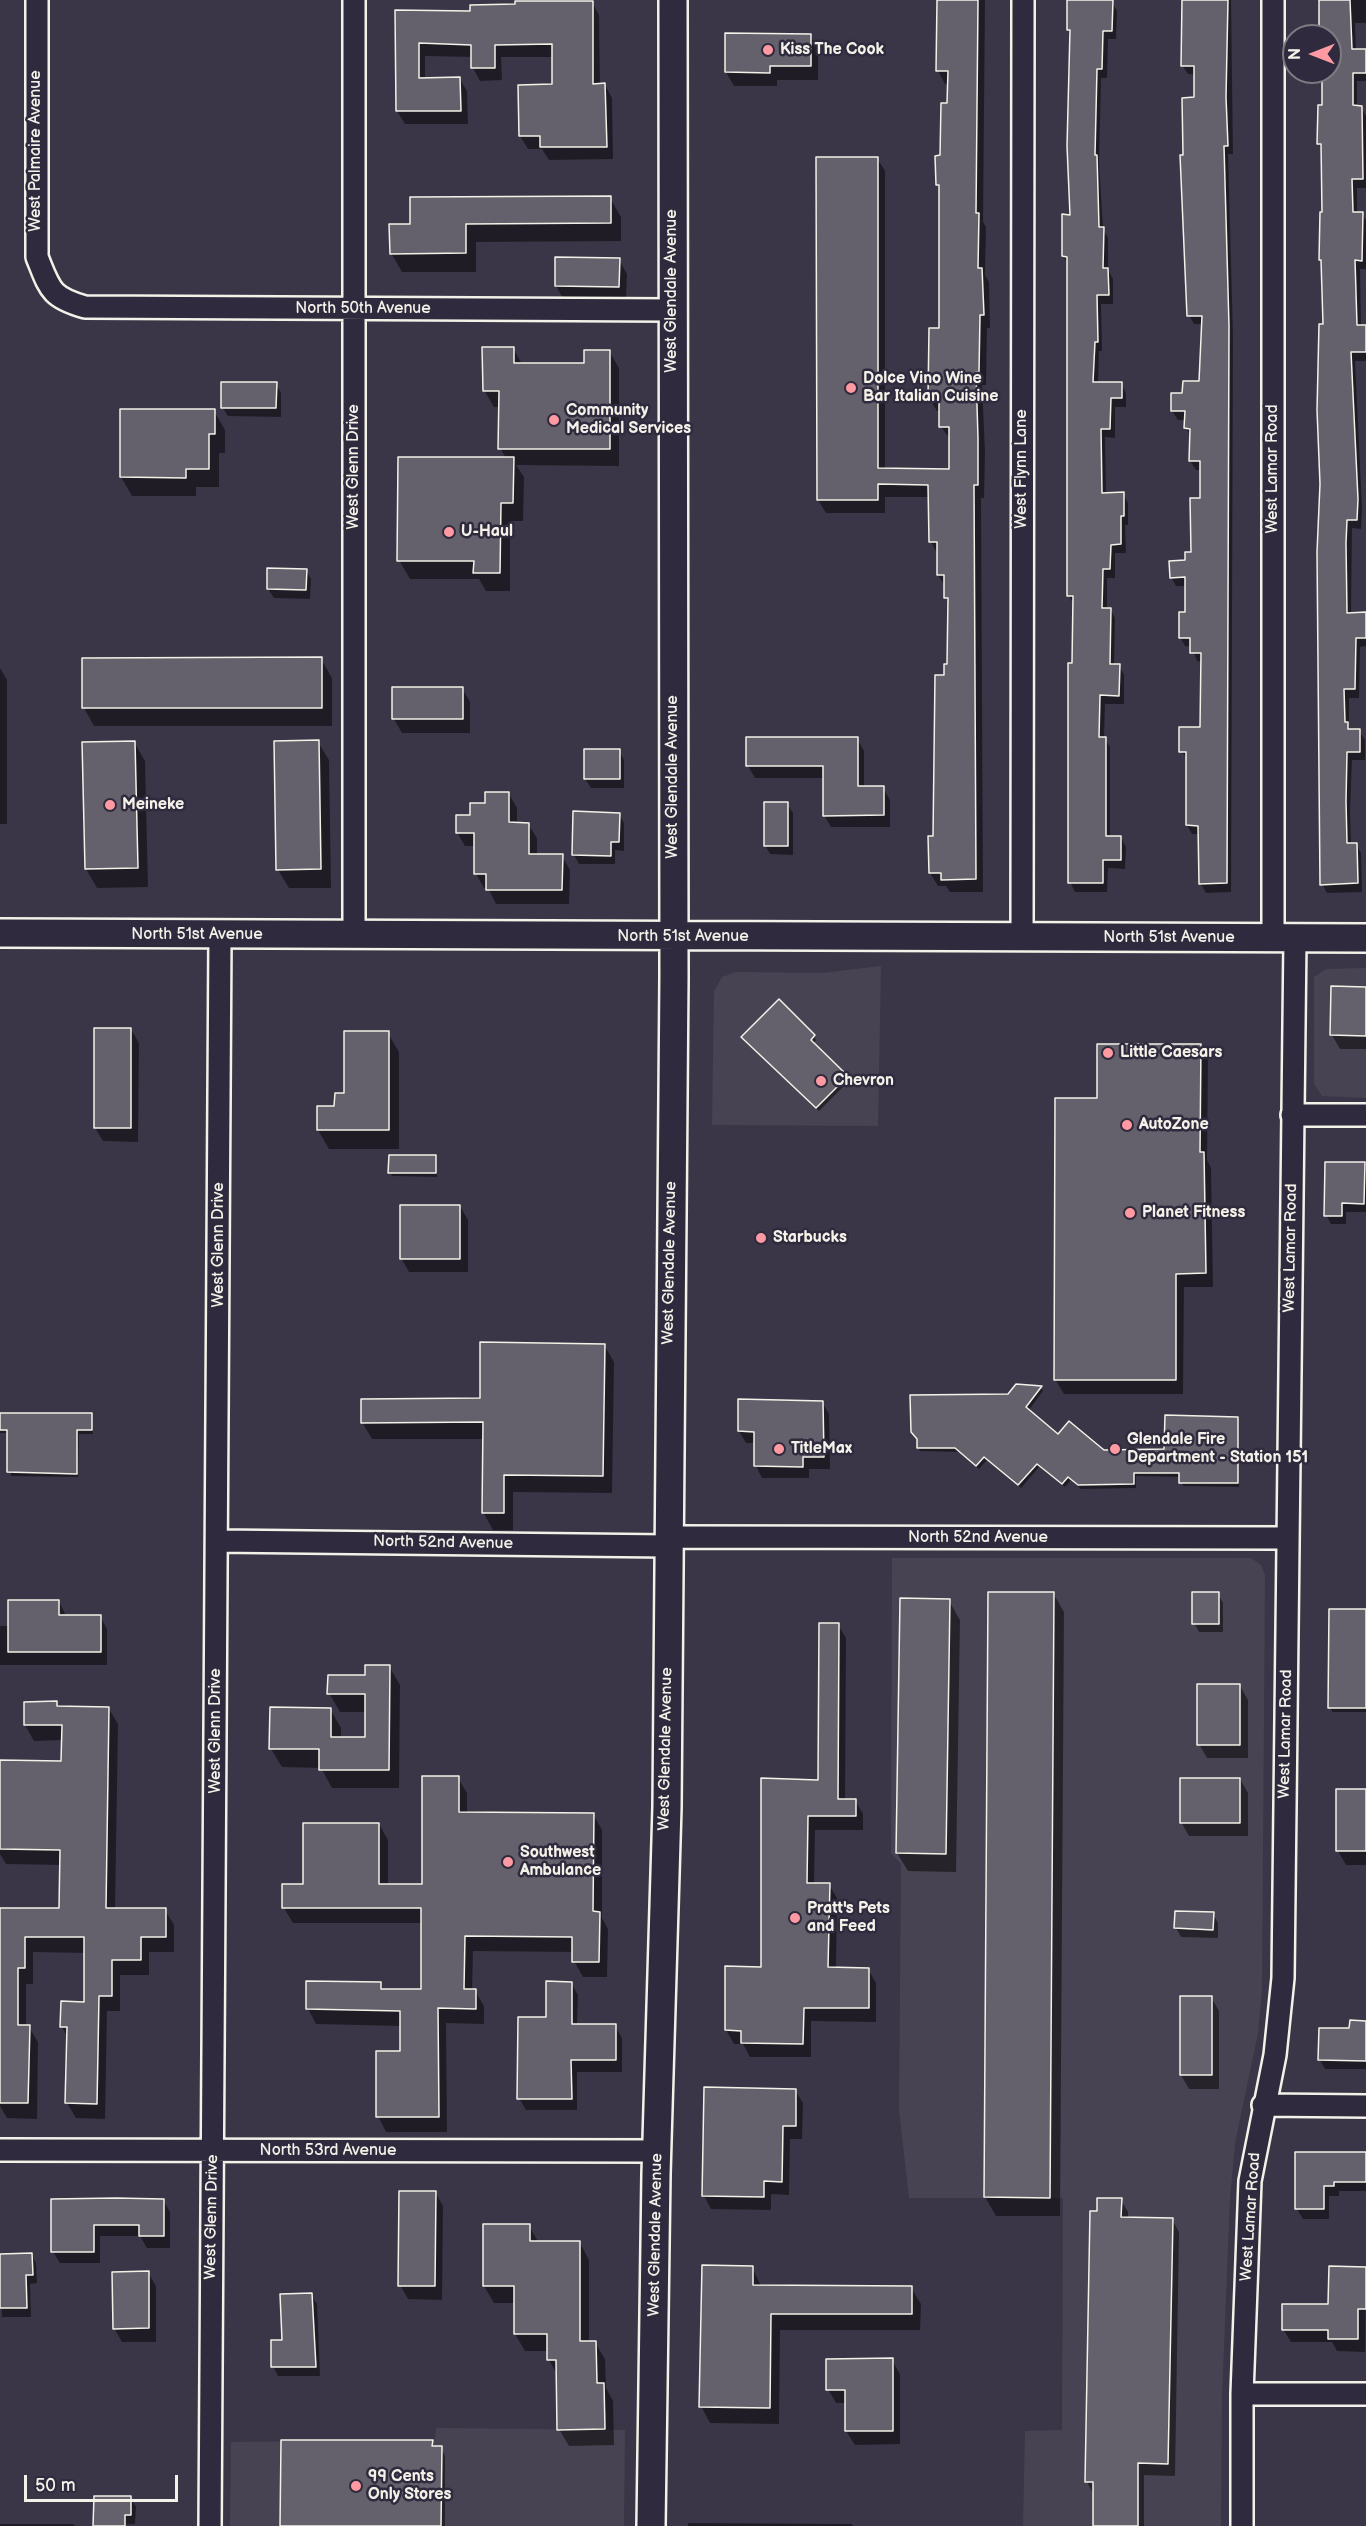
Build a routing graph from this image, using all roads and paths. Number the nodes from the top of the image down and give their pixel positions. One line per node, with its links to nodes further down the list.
1 (37, 0): 6 (street, West Palmaire Avenue)
2 (354, 0): 7 (street, West Glenn Drive)
3 (673, 0): 8 (main road, West Glendale Avenue)
4 (1023, 0): 13 (street, West Flynn Lane)
5 (1273, 0): 14 (street, West Lamar Road)
6 (57, 297): 7 (street, North 50th Avenue)
7 (354, 309): 8 (street, North 50th Avenue); 10 (street, West Glenn Drive)
8 (671, 310): 12 (main road, West Glendale Avenue)
9 (0, 933): 11 (main road, North 51st Avenue)
10 (354, 933): 11 (main road, North 51st Avenue); 12 (main road, North 51st Avenue)
11 (220, 935): 19 (street, West Glenn Drive)
12 (674, 937): 13 (main road, North 51st Avenue); 20 (main road, West Glendale Avenue)
13 (1022, 937): 14 (main road, North 51st Avenue)
14 (1284, 938): 15 (main road, North 51st Avenue); 16 (street, West Lamar Road)
15 (1366, 938)
16 (1292, 1115): 17 (street); 18 (street, West Lamar Road)
17 (1366, 1115)
18 (1288, 1538): 20 (street, North 52nd Avenue); 21 (street, West Lamar Road)
19 (218, 1541): 20 (street, North 52nd Avenue); 24 (street, West Glenn Drive)
20 (668, 1541): 25 (main road, West Glendale Avenue)
21 (1263, 2106): 22 (street); 26 (street, West Lamar Road)
22 (1366, 2106)
23 (0, 2150): 24 (street, North 53rd Avenue)
24 (213, 2151): 25 (street, North 53rd Avenue); 28 (street, West Glenn Drive)
25 (657, 2151): 29 (main road, West Glendale Avenue)
26 (1242, 2394): 27 (street); 30 (street, West Lamar Road)
27 (1366, 2394)
28 (210, 2526)
29 (651, 2526)
30 (1242, 2526)

